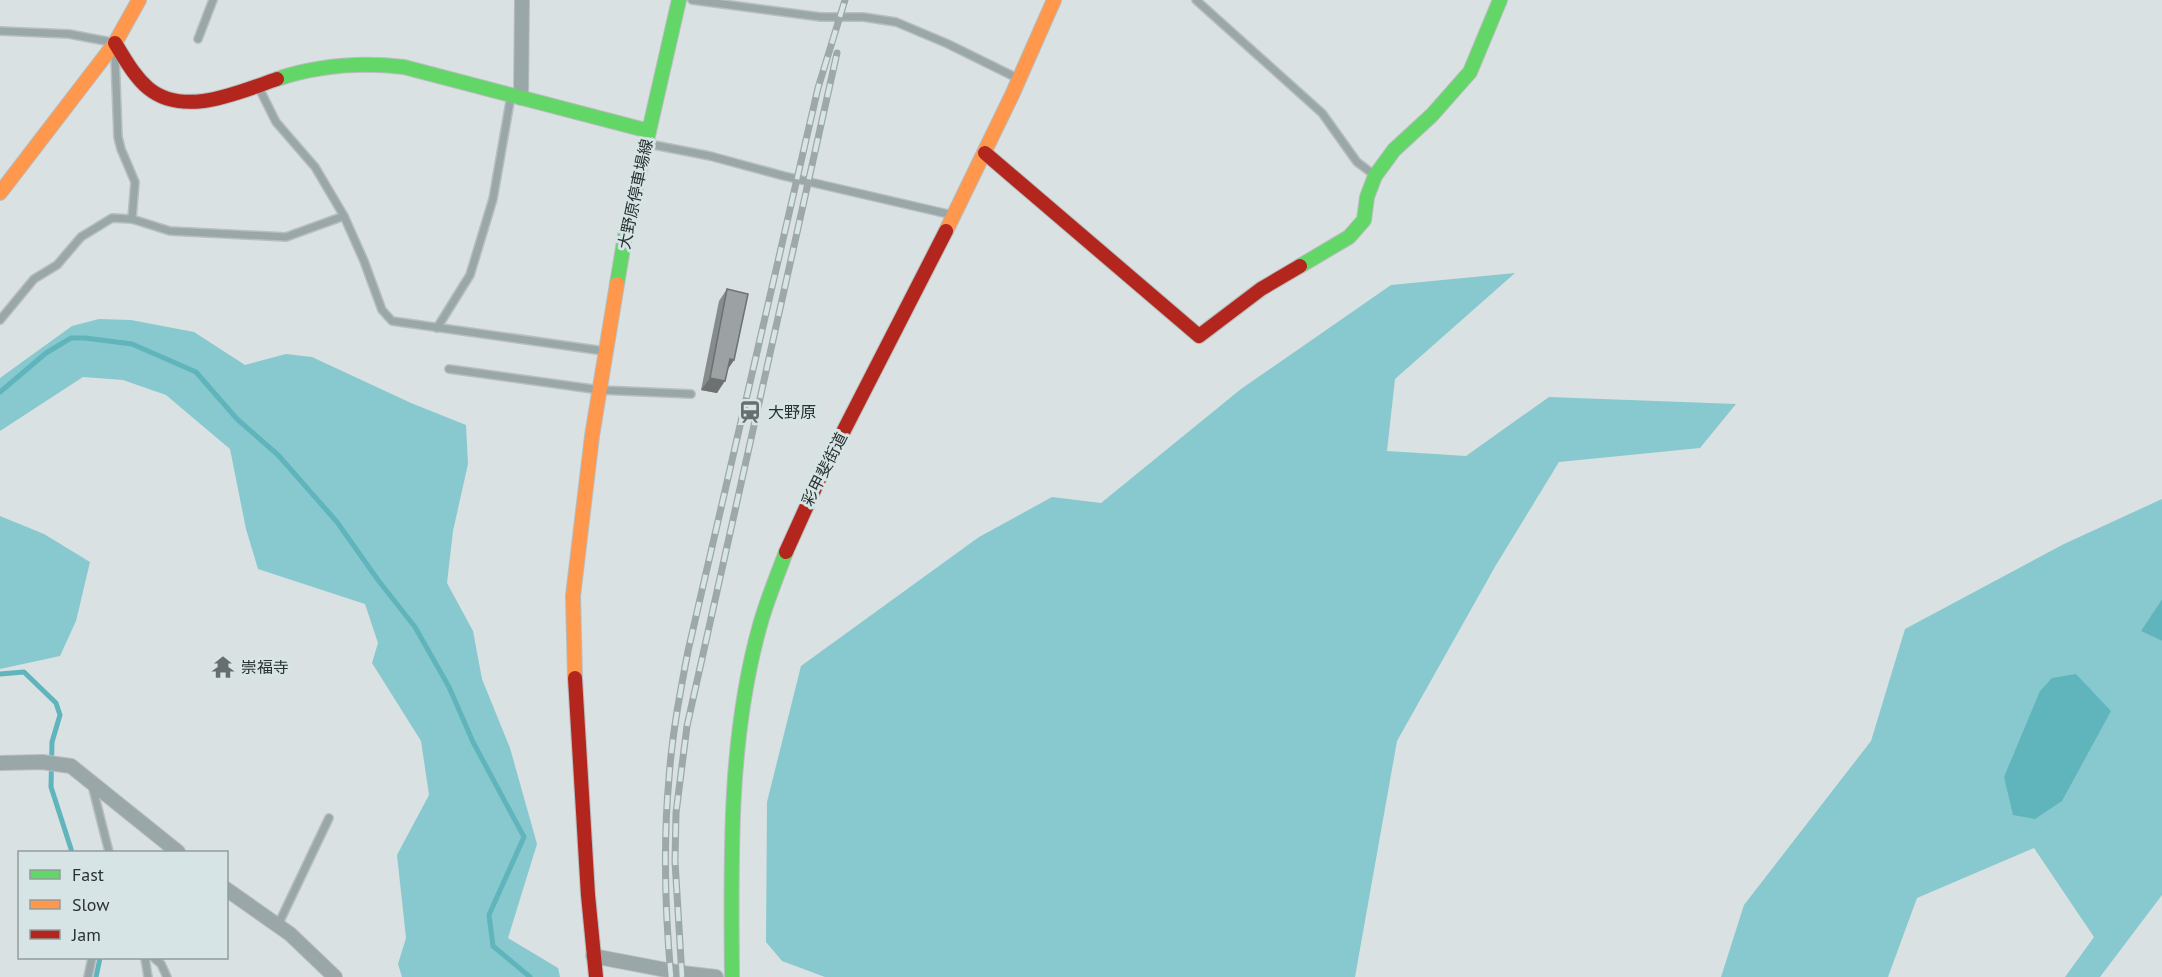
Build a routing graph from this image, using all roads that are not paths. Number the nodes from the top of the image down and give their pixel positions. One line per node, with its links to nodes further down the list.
1 (138, 0): 11 (main road)
2 (213, 0): 10 (lane)
3 (522, 0): 14 (street)
4 (679, 0): 15 (main road, 大野原停車場線)
5 (692, 0): 12 (lane)
6 (1054, 0): 12 (main road, 彩甲斐街道)
7 (1196, 0): 17 (lane)
8 (1500, 0): 17 (main road)
9 (0, 31): 11 (lane)
10 (198, 39)
11 (115, 43): 13 (main road); 18 (main road); 21 (lane)
12 (1020, 80): 16 (main road, 彩甲斐街道)
13 (257, 85): 14 (main road); 20 (lane)
14 (516, 96): 15 (main road); 23 (lane)
15 (647, 137): 19 (lane); 24 (main road, 大野原停車場線)
16 (985, 153): 17 (main road); 19 (main road, 彩甲斐街道)
17 (1375, 176)
18 (0, 193)
19 (953, 215): 45 (main road, 彩甲斐街道)
20 (344, 216): 21 (lane); 23 (lane)
21 (132, 219): 22 (lane)
22 (0, 320)
23 (437, 328): 24 (lane)
24 (606, 351): 26 (main road, 大野原停車場線)
25 (449, 369): 26 (lane)
26 (600, 390): 27 (lane); 35 (main road, 大野原停車場線)
27 (691, 394)
28 (0, 763): 29 (street)
29 (91, 781): 31 (lane); 32 (street)
30 (329, 818): 34 (lane)
31 (110, 851)
32 (175, 851)
33 (228, 890): 34 (street)
34 (278, 925): 42 (street)
35 (593, 956): 43 (main road, 大野原停車場線); 44 (street)
36 (92, 959): 39 (lane)
37 (145, 959): 40 (lane)
38 (156, 959): 41 (lane)
39 (88, 977)
40 (148, 977)
41 (167, 977)
42 (335, 977)
43 (596, 977)
44 (716, 977)
45 (732, 977)

